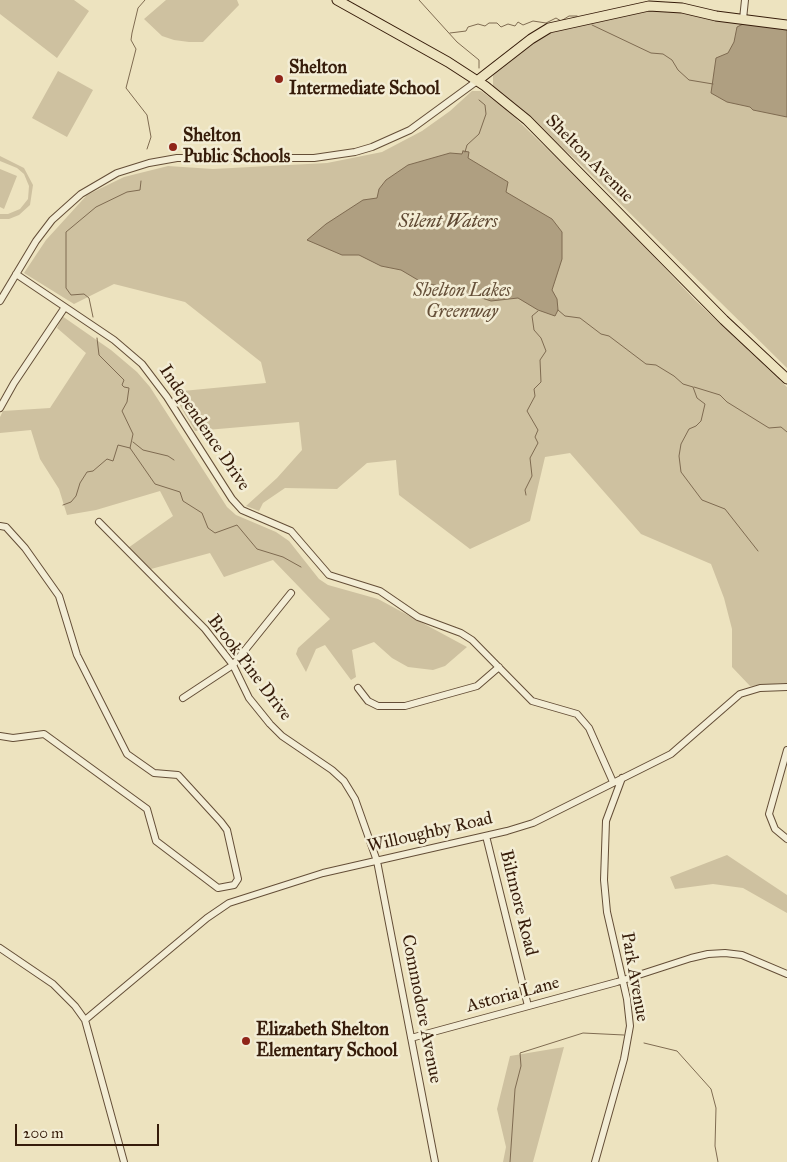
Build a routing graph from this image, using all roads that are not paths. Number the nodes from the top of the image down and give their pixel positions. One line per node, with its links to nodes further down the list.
1 (337, 0): 5 (main road, Shelton Avenue)
2 (745, 0): 3 (street)
3 (743, 19): 4 (main road); 5 (main road)
4 (787, 25)
5 (477, 81): 6 (street); 9 (main road, Shelton Avenue)
6 (16, 274): 7 (street); 8 (street, Independence Drive)
7 (0, 301)
8 (65, 307): 10 (street); 15 (street, Independence Drive)
9 (787, 379)
10 (0, 408)
11 (99, 522): 14 (street, Brook Pine Drive)
12 (0, 526): 19 (street)
13 (291, 593): 14 (street)
14 (233, 665): 18 (street); 26 (street, Brook Pine Drive)
15 (498, 667): 17 (street); 22 (street, Independence Drive)
16 (787, 687): 21 (street, Willoughby Road)
17 (358, 688)
18 (183, 698)
19 (0, 736)
20 (787, 750): 25 (street)
21 (622, 778): 22 (street, Willoughby Road); 23 (street, Park Avenue)
22 (611, 783): 23 (street); 24 (street, Willoughby Road)
23 (615, 796): 29 (street, Park Avenue)
24 (486, 836): 26 (street, Willoughby Road); 30 (street, Biltmore Road)
25 (787, 839)
26 (377, 861): 31 (street, Willoughby Road); 32 (street, Commodore Avenue)
27 (0, 948): 31 (street)
28 (787, 974): 29 (street, Astoria Lane)
29 (622, 980): 30 (street, Astoria Lane); 35 (street, Park Avenue)
30 (528, 1006): 32 (street, Astoria Lane)
31 (85, 1020): 33 (street)
32 (412, 1038): 34 (street, Commodore Avenue)
33 (124, 1162)
34 (435, 1162)
35 (595, 1162)

